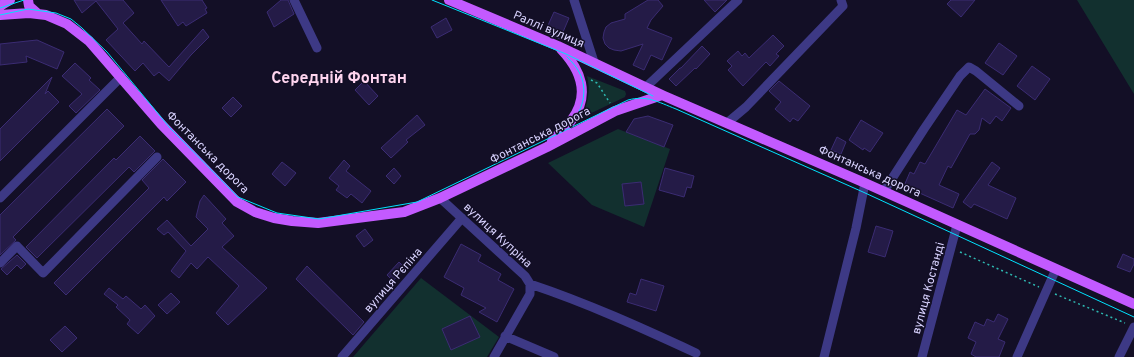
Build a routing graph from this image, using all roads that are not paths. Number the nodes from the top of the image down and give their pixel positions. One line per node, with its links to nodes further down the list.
1 (10, 0): 8 (main road)
2 (28, 0): 9 (main road)
3 (294, 0): 12 (street)
4 (449, 0): 11 (main road, Раллі вулиця)
5 (574, 0): 13 (street)
6 (738, 0): 15 (street)
7 (841, 0): 18 (street)
8 (0, 6)
9 (38, 14): 10 (main road, Фонтанська дорога); 14 (main road, Фонтанська дорога)
10 (0, 15)
11 (558, 46): 13 (main road, Раллі вулиця); 19 (main road)
12 (317, 48)
13 (594, 62): 15 (main road, Раллі вулиця)
14 (121, 77): 23 (street); 24 (main road, Фонтанська дорога)
15 (646, 87): 16 (main road, Раллі вулиця)
16 (662, 95): 18 (main road, Фонтанська дорога); 19 (main road, Фонтанська дорога)
17 (1019, 106): 22 (street)
18 (727, 123): 21 (main road, Фонтанська дорога)
19 (547, 147): 24 (main road, Фонтанська дорога)
20 (157, 158): 27 (street)
21 (865, 183): 22 (main road, Фонтанська дорога); 38 (street)
22 (884, 191): 26 (main road, Фонтанська дорога)
23 (0, 198)
24 (440, 198): 25 (street, вулиця Купріна)
25 (462, 218): 29 (street, вулиця Купріна); 35 (street, вулиця Рєпіна)
26 (957, 225): 28 (main road, Фонтанська дорога); 39 (street, вулиця Костанді)
27 (0, 263)
28 (1056, 269): 30 (main road, Фонтанська дорога); 40 (street)
29 (530, 284): 32 (street, вулиця Купріна); 34 (street)
30 (1134, 304)
31 (1134, 328): 33 (street)
32 (505, 336): 36 (street, вулиця Купріна); 37 (street)
33 (1126, 344): 41 (street); 42 (street)
34 (696, 353)
35 (342, 357)
36 (494, 357)
37 (554, 357)
38 (824, 357)
39 (922, 357)
40 (1017, 357)
41 (1119, 357)
42 (1128, 357)

